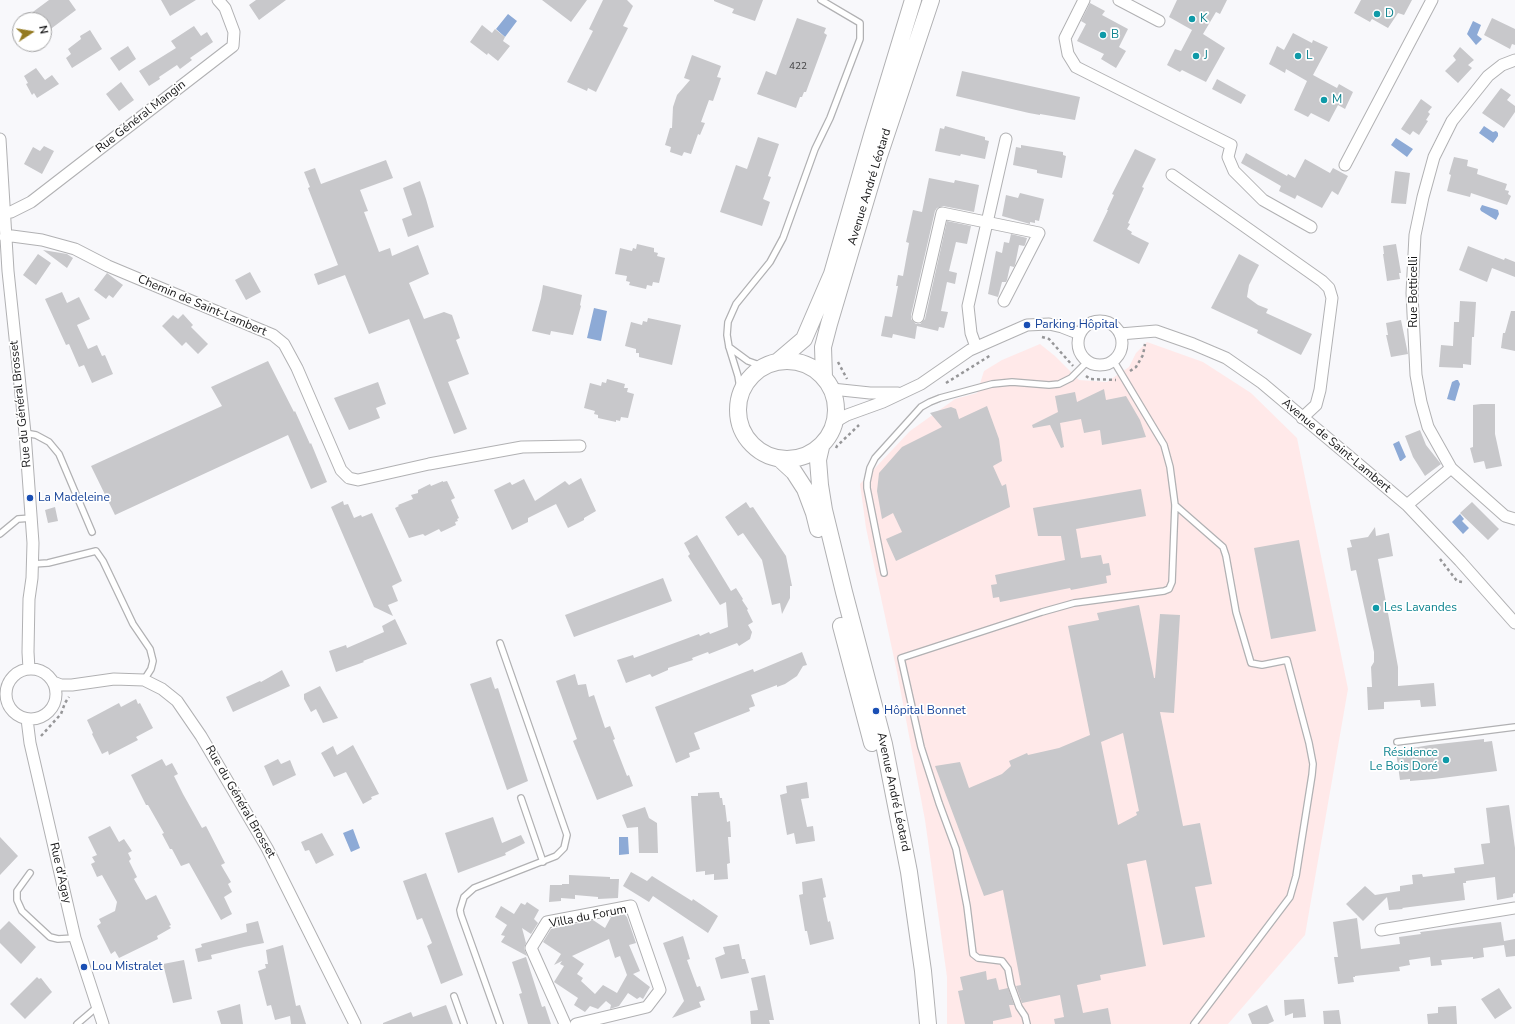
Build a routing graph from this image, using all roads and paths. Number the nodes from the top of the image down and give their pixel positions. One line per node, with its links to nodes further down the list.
1 (218, 0): 14 (street, Rue Général Mangin)
2 (821, 0): 24 (lane)
3 (913, 0): 30 (main road, Avenue André Léotard)
4 (931, 0): 33 (main road, Avenue André Léotard)
5 (1084, 0): 16 (street)
6 (1119, 0): 8 (street)
7 (1432, 0): 12 (street)
8 (1159, 21)
9 (1515, 60): 45 (street, Rue Botticelli)
10 (0, 139): 14 (street, Rue du Général Brosset)
11 (1006, 139): 15 (street)
12 (1345, 165)
13 (1172, 175): 37 (street)
14 (4, 213): 17 (street, Rue du Général Brosset)
15 (987, 222): 18 (street); 19 (street); 25 (street)
16 (1311, 227)
17 (5, 237): 41 (street, Rue du Général Brosset); 42 (street, Chemin de Saint-Lambert)
18 (1004, 302)
19 (918, 317)
20 (1080, 334): 21 (street); 25 (street); 28 (street)
21 (1120, 334): 27 (street); 37 (street, Avenue de Saint-Lambert)
22 (1041, 336): 29 (path)
23 (1146, 340): 31 (path)
24 (729, 347): 30 (lane); 36 (lane)
25 (976, 347): 35 (street)
26 (994, 353): 34 (path)
27 (1113, 360): 28 (street); 31 (lane)
28 (1088, 361): 54 (lane)
29 (1070, 363)
30 (771, 364): 33 (main road); 36 (main road)
31 (1123, 376): 32 (path); 46 (lane)
32 (1087, 377)
33 (828, 383): 35 (street); 38 (main road)
34 (942, 386)
35 (903, 393): 38 (street)
36 (741, 394): 44 (main road)
37 (1302, 418): 47 (street, Avenue de Saint-Lambert)
38 (835, 422): 43 (main road)
39 (862, 423): 40 (path)
40 (856, 426)
41 (25, 434): 48 (street, Rue du Général Brosset); 50 (lane)
42 (580, 446)
43 (820, 447): 44 (main road); 84 (main road, Avenue André Léotard)
44 (781, 460): 83 (main road, Avenue André Léotard)
45 (1452, 468): 47 (street); 49 (street, Rue Botticelli)
46 (1175, 505): 85 (lane); 86 (lane)
47 (1406, 506): 56 (street, Avenue de Saint-Lambert)
48 (32, 518): 51 (lane); 53 (street, Rue du Général Brosset)
49 (1515, 519)
50 (92, 532)
51 (0, 534)
52 (1437, 554): 55 (path)
53 (33, 564): 58 (street, Rue du Général Brosset); 59 (lane)
54 (884, 573)
55 (1457, 581)
56 (1515, 623)
57 (500, 644): 69 (lane)
58 (30, 669): 60 (street); 63 (street)
59 (144, 680): 60 (street, Rue du Général Brosset); 78 (street, Rue du Général Brosset)
60 (53, 682): 64 (street)
61 (72, 694): 67 (path)
62 (0, 710): 63 (street)
63 (11, 710): 64 (street)
64 (27, 719): 67 (street, Rue d'Agay)
65 (1515, 727): 66 (lane)
66 (1397, 742)
67 (31, 747): 73 (street, Rue d'Agay)
68 (521, 798): 69 (lane)
69 (543, 862): 80 (lane)
70 (30, 873): 73 (lane)
71 (1515, 908): 72 (street)
72 (1381, 930)
73 (75, 938): 75 (street, Rue d'Agay)
74 (454, 996): 79 (lane)
75 (97, 1007): 76 (lane); 77 (street, Rue d'Agay)
76 (77, 1024)
77 (103, 1024)
78 (355, 1024)
79 (464, 1024)
80 (500, 1024)
81 (565, 1024): 82 (street, Villa du Forum)
82 (576, 1024)
83 (918, 1024)
84 (928, 1024)
85 (1027, 1024)
86 (1194, 1024)

